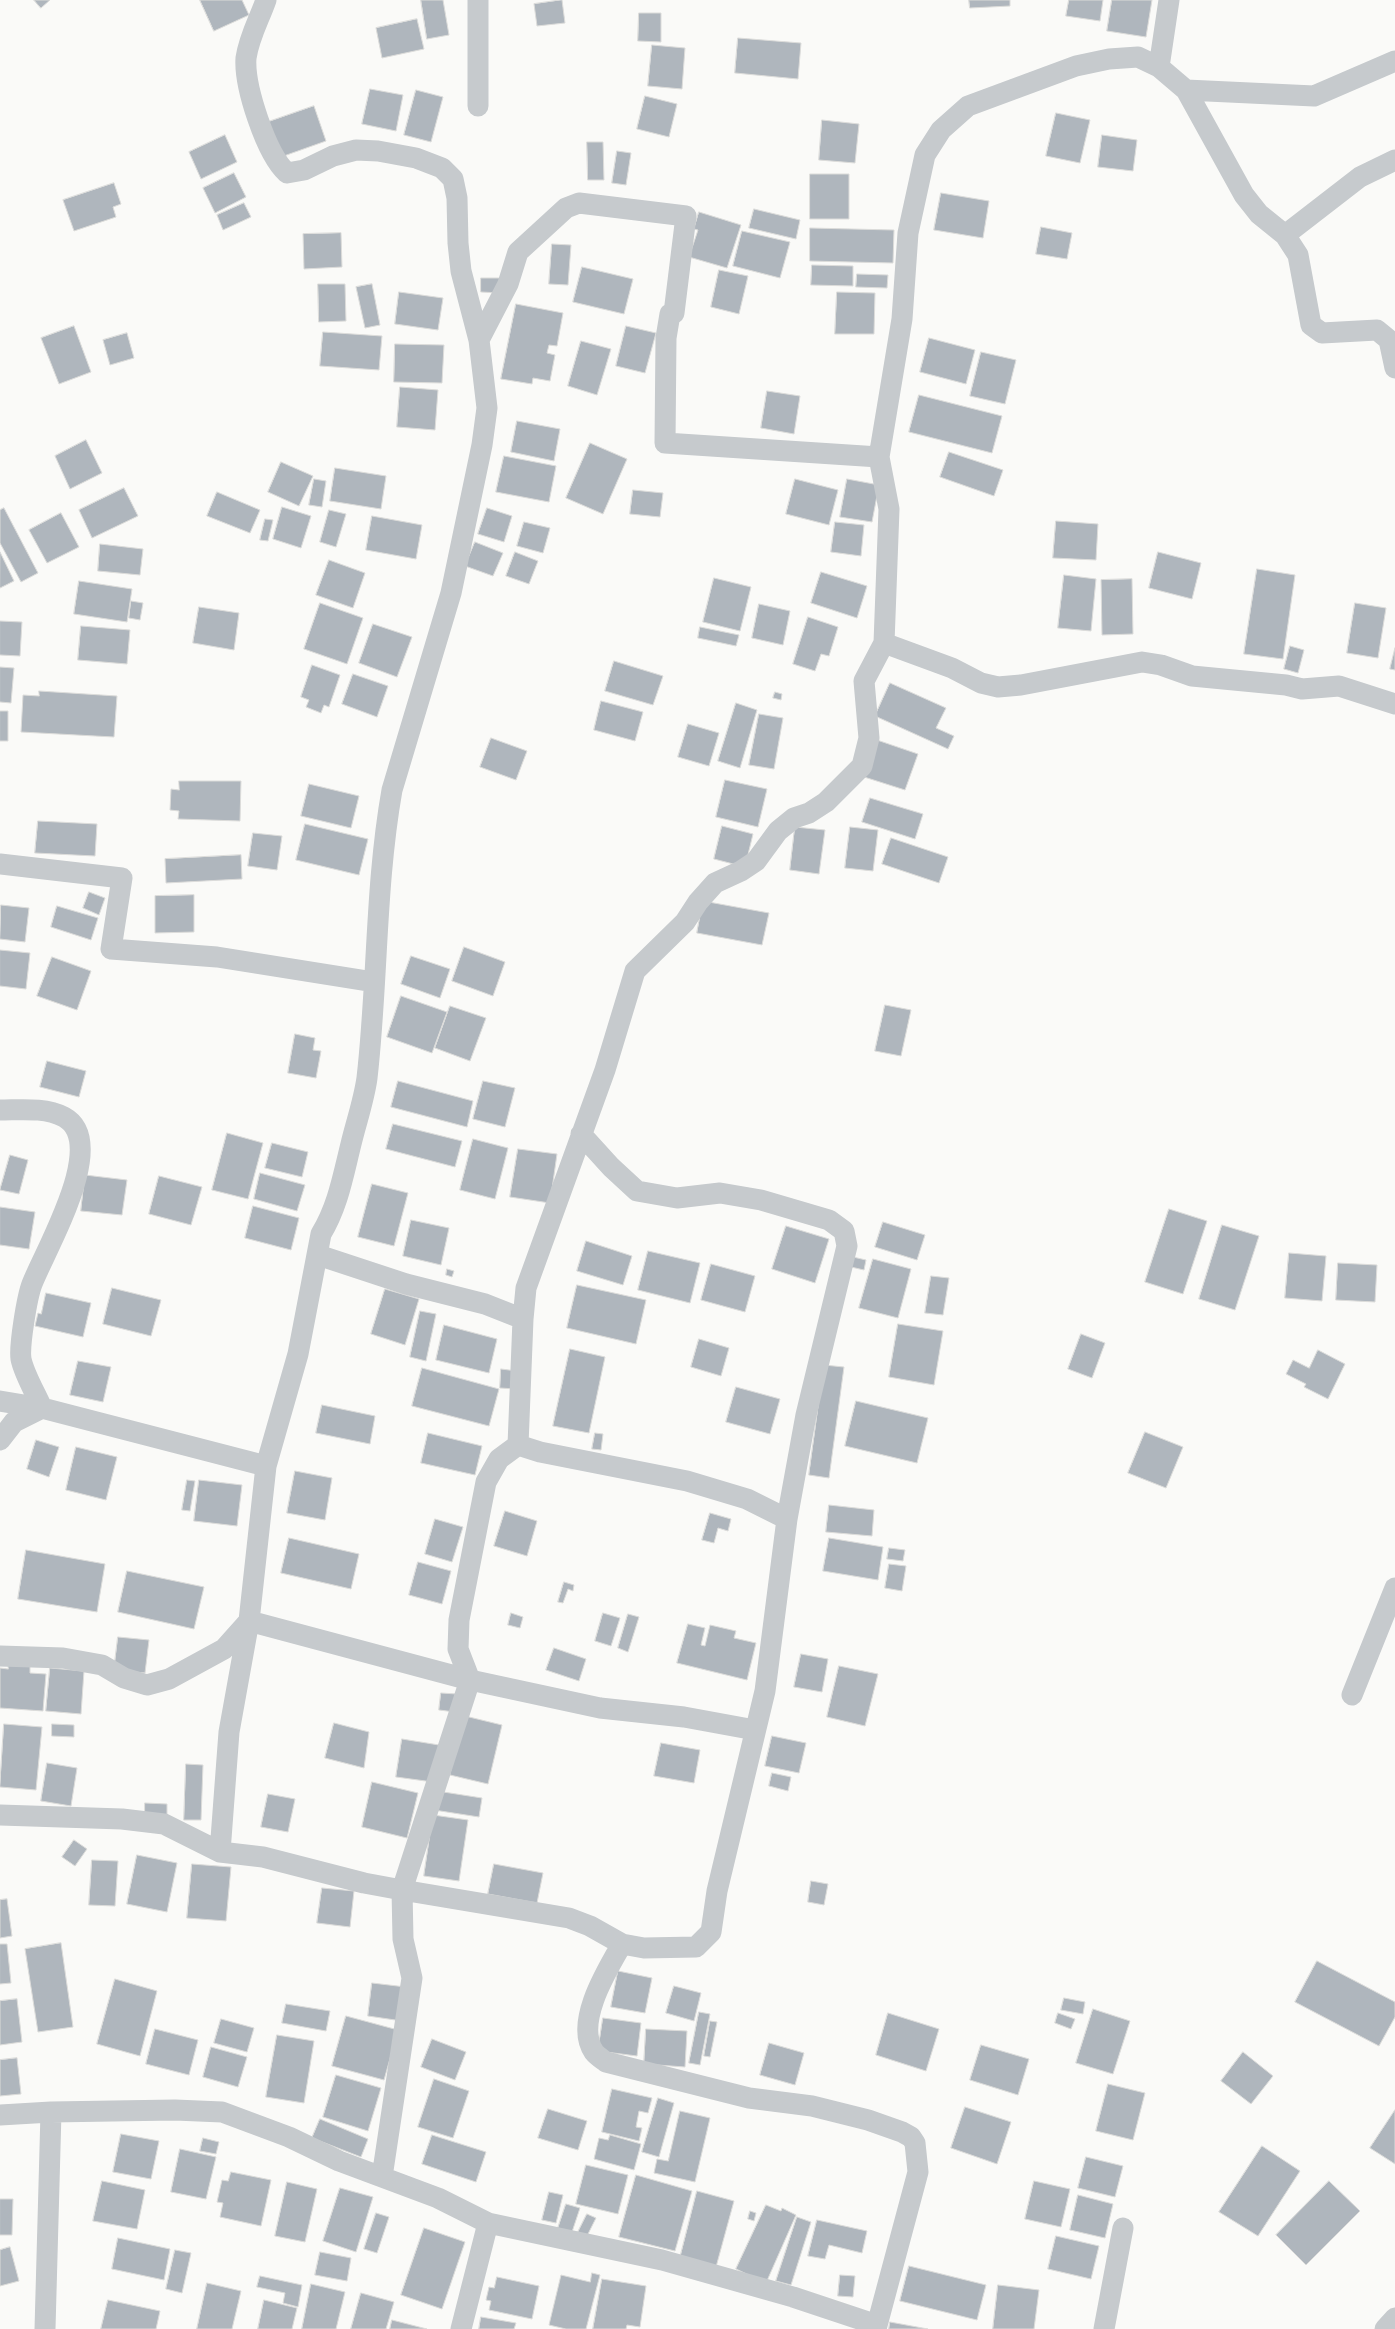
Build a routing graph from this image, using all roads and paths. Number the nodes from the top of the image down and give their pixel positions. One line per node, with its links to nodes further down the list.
1 (266, 0): 10 (street)
2 (478, 0): 7 (street)
3 (1168, 0): 5 (street)
4 (1395, 61): 6 (street)
5 (1159, 67): 6 (street); 12 (street)
6 (1186, 90): 9 (street)
7 (478, 106)
8 (1395, 160): 9 (street)
9 (1285, 235): 11 (street)
10 (479, 340): 12 (street); 16 (street)
11 (1395, 368)
12 (878, 457): 13 (street)
13 (884, 643): 14 (street); 18 (street)
14 (1395, 704)
15 (0, 864): 16 (street)
16 (374, 982): 19 (street)
17 (0, 1110): 22 (street)
18 (581, 1134): 20 (street); 26 (street)
19 (318, 1255): 20 (street); 25 (street)
20 (523, 1319): 24 (street)
21 (0, 1401): 22 (street)
22 (42, 1408): 23 (street); 25 (street)
23 (0, 1440)
24 (518, 1444): 26 (street); 30 (street)
25 (266, 1466): 28 (street)
26 (787, 1519): 32 (street)
27 (1395, 1588): 31 (street)
28 (249, 1621): 29 (street); 30 (street); 34 (street)
29 (0, 1656)
30 (470, 1680): 32 (street); 35 (street)
31 (1352, 1695)
32 (755, 1730): 36 (street)
33 (0, 1815): 34 (street)
34 (220, 1852): 35 (street)
35 (402, 1890): 36 (street); 39 (street)
36 (622, 1944): 43 (street)
37 (50, 2112): 38 (street); 39 (street); 44 (street)
38 (0, 2115)
39 (382, 2177): 40 (street)
40 (488, 2223): 43 (street); 45 (street)
41 (1123, 2228): 46 (street)
42 (1395, 2318): 47 (street)
43 (877, 2327)
44 (45, 2329)
45 (461, 2329)
46 (1104, 2329)
47 (1385, 2329)

